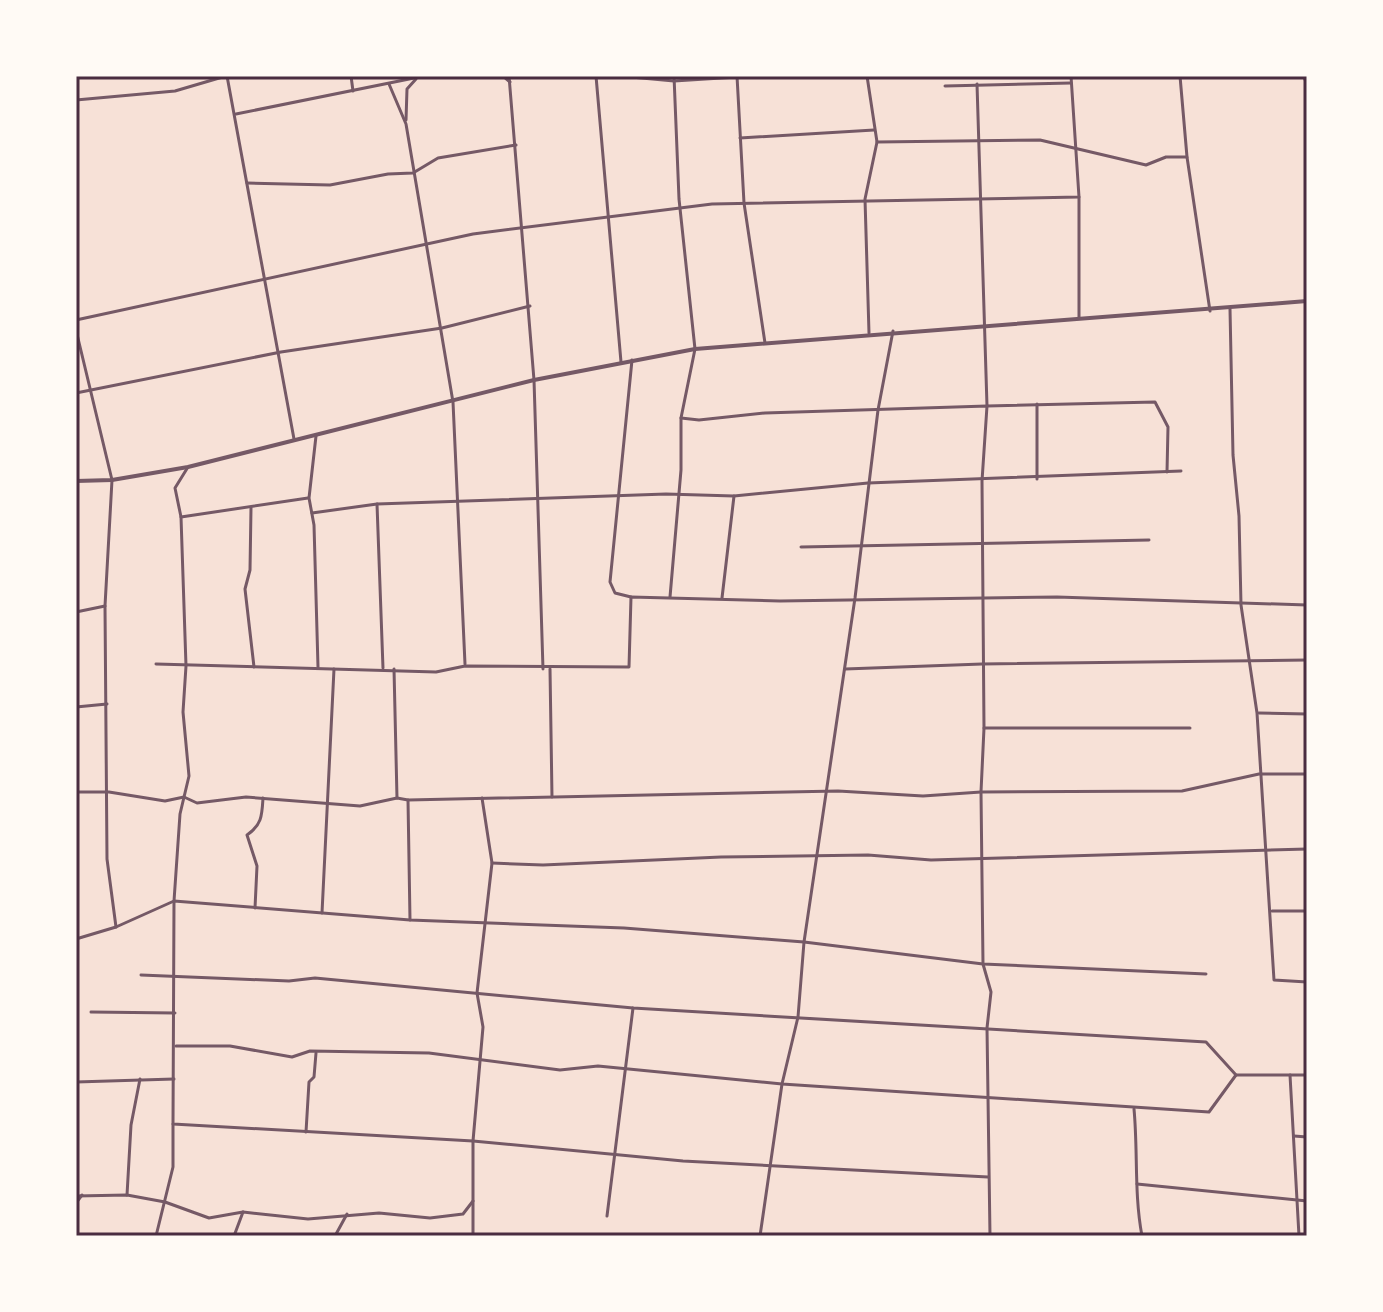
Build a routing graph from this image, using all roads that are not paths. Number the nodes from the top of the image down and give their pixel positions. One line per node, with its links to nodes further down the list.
1 (227, 76): 25 (street); 26 (street)
2 (351, 76): 24 (street)
3 (424, 76): 14 (street)
4 (503, 76): 17 (street)
5 (509, 76): 17 (street)
6 (596, 76): 42 (street)
7 (620, 76): 15 (street)
8 (753, 76): 13 (street)
9 (867, 76): 28 (street)
10 (998, 76): 18 (street)
11 (1071, 76): 19 (street)
12 (1180, 76): 34 (street)
13 (737, 77): 15 (street); 29 (street)
14 (417, 78): 20 (street); 27 (street)
15 (674, 78): 41 (street)
16 (1305, 79): 23 (street)
17 (510, 82): 32 (street)
18 (998, 83): 19 (street); 21 (street)
19 (1071, 83): 33 (street)
20 (389, 84): 24 (street); 27 (street)
21 (977, 84): 22 (street); 30 (street)
22 (945, 86)
23 (1307, 86)
24 (353, 91): 26 (street)
25 (76, 100)
26 (236, 114): 36 (street)
27 (406, 124): 35 (street)
28 (874, 130): 29 (street); 31 (street)
29 (740, 138): 40 (street)
30 (978, 141): 31 (street); 33 (street); 38 (street)
31 (877, 142): 39 (street)
32 (516, 145): 35 (street); 43 (street)
33 (1075, 146): 34 (street); 37 (street)
34 (1187, 157): 49 (street)
35 (413, 173): 36 (street); 44 (street)
36 (246, 183): 45 (street)
37 (1079, 197): 38 (street); 50 (street)
38 (979, 198): 39 (street); 52 (street)
39 (865, 199): 40 (street); 56 (street)
40 (744, 203): 41 (street); 57 (street)
41 (680, 208): 42 (street); 58 (street)
42 (606, 218): 43 (street); 61 (street)
43 (523, 227): 44 (street); 47 (street)
44 (428, 243): 45 (street); 53 (street)
45 (263, 279): 51 (street); 59 (street)
46 (1307, 301): 48 (street)
47 (530, 306): 53 (street); 62 (street)
48 (1230, 309): 49 (street); 99 (street)
49 (1210, 311): 50 (street)
50 (1079, 317): 52 (street)
51 (76, 320)
52 (984, 325): 55 (street); 67 (street)
53 (442, 328): 59 (street); 65 (street)
54 (76, 330): 63 (street)
55 (893, 331): 56 (street); 68 (street)
56 (869, 333): 57 (street)
57 (765, 343): 58 (street)
58 (695, 349): 60 (street); 69 (street)
59 (281, 352): 63 (street); 71 (street)
60 (632, 360): 61 (street); 81 (street)
61 (621, 362): 62 (street)
62 (534, 380): 65 (street); 84 (street)
63 (92, 390): 64 (street); 76 (street)
64 (76, 393)
65 (453, 402): 70 (street); 85 (street)
66 (1037, 404): 67 (street); 74 (street); 75 (street)
67 (987, 406): 68 (street); 78 (street)
68 (878, 410): 69 (street); 79 (street)
69 (681, 418): 80 (street)
70 (316, 435): 71 (street); 83 (street)
71 (294, 439): 72 (street)
72 (188, 467): 76 (street); 89 (street)
73 (1181, 471): 74 (street)
74 (1167, 472): 75 (street)
75 (1037, 479): 78 (street)
76 (112, 480): 77 (street); 101 (street)
77 (76, 481)
78 (982, 481): 79 (street); 91 (street)
79 (868, 483): 82 (street); 92 (street)
80 (678, 495): 81 (street); 82 (street); 95 (street)
81 (617, 496): 84 (street); 94 (street)
82 (734, 496): 97 (street)
83 (309, 498): 87 (street); 88 (street)
84 (538, 498): 85 (street); 114 (street)
85 (457, 502): 86 (street); 108 (street)
86 (377, 504): 88 (street); 112 (street)
87 (251, 508): 89 (street); 109 (street)
88 (312, 513): 110 (street)
89 (181, 517): 107 (street)
90 (1149, 540): 91 (street)
91 (982, 541): 92 (street); 96 (street)
92 (861, 545): 93 (street); 98 (street)
93 (801, 547)
94 (631, 597): 95 (street); 115 (street)
95 (670, 597): 97 (street)
96 (982, 597): 98 (street); 99 (street); 106 (street)
97 (722, 598): 98 (street)
98 (855, 598): 116 (street)
99 (1241, 605): 100 (street); 103 (street)
100 (1307, 605)
101 (105, 606): 102 (street); 117 (street)
102 (76, 612)
103 (1248, 660): 104 (street); 106 (street); 119 (street)
104 (1307, 660)
105 (156, 664): 107 (street)
106 (982, 664): 116 (street); 121 (street)
107 (186, 666): 109 (street); 129 (street)
108 (465, 666): 113 (street); 114 (street)
109 (254, 667): 110 (street)
110 (318, 667): 111 (street)
111 (334, 668): 112 (street); 135 (street)
112 (383, 668): 113 (street)
113 (394, 669): 131 (street)
114 (543, 669): 115 (street)
115 (550, 669): 133 (street)
116 (845, 669): 127 (street)
117 (107, 704): 118 (street); 126 (street)
118 (76, 707)
119 (1257, 713): 120 (street); 123 (street)
120 (1307, 714)
121 (984, 728): 122 (street); 128 (street)
122 (1190, 728)
123 (1259, 774): 124 (street); 128 (street); 136 (street)
124 (1307, 774)
125 (76, 792): 126 (street)
126 (109, 792): 129 (street); 148 (street)
127 (826, 792): 128 (street); 133 (street); 139 (street)
128 (981, 792): 138 (street)
129 (184, 797): 130 (street); 141 (street)
130 (263, 798): 135 (street); 142 (street)
131 (397, 798): 134 (street); 135 (street)
132 (482, 798): 133 (street); 134 (street); 140 (street)
133 (552, 799)
134 (408, 800): 146 (street)
135 (328, 801): 145 (street)
136 (1264, 848): 137 (street); 138 (street); 143 (street)
137 (1307, 849)
138 (983, 856): 139 (street); 151 (street)
139 (817, 858): 140 (street); 150 (street)
140 (492, 863): 147 (street)
141 (174, 901): 142 (street); 148 (street); 154 (street)
142 (255, 908): 145 (street)
143 (1272, 911): 144 (street); 155 (street)
144 (1307, 911)
145 (322, 913): 146 (street)
146 (410, 920): 147 (street)
147 (484, 923): 150 (street); 156 (street)
148 (116, 927): 149 (street)
149 (76, 939)
150 (804, 942): 151 (street); 160 (street)
151 (983, 964): 152 (street); 161 (street)
152 (1206, 974)
153 (141, 975): 154 (street)
154 (176, 976): 156 (street); 159 (street)
155 (1307, 982)
156 (477, 993): 157 (street); 164 (street)
157 (633, 1008): 160 (street); 165 (street)
158 (91, 1012): 159 (street)
159 (175, 1013): 162 (street)
160 (798, 1017): 161 (street); 172 (street)
161 (987, 1028): 166 (street); 173 (street)
162 (175, 1046): 163 (street); 170 (street)
163 (316, 1053): 164 (street); 176 (street)
164 (480, 1062): 165 (street); 179 (street)
165 (623, 1068): 172 (street); 180 (street)
166 (1236, 1075): 167 (street); 174 (street)
167 (1290, 1075): 168 (street); 177 (street)
168 (1307, 1075)
169 (140, 1079): 170 (street); 171 (street); 185 (street)
170 (174, 1079): 175 (street)
171 (76, 1082)
172 (782, 1084): 173 (street); 181 (street)
173 (990, 1098): 174 (street); 182 (street)
174 (1134, 1107): 183 (street)
175 (173, 1124): 176 (street); 190 (street)
176 (306, 1132): 179 (street)
177 (1294, 1136): 178 (street); 188 (street)
178 (1307, 1137)
179 (473, 1141): 180 (street); 187 (street)
180 (613, 1152): 181 (street); 194 (street)
181 (768, 1164): 182 (street); 199 (street)
182 (988, 1177): 200 (street)
183 (1137, 1184): 188 (street); 201 (street)
184 (82, 1195): 185 (street); 186 (street); 191 (street)
185 (127, 1195): 190 (street)
186 (76, 1196)
187 (473, 1201): 193 (street); 198 (street)
188 (1297, 1201): 189 (street); 202 (street)
189 (1307, 1201)
190 (165, 1202): 192 (street); 195 (street)
191 (76, 1203)
192 (243, 1212): 193 (street); 196 (street)
193 (347, 1214): 197 (street)
194 (607, 1216)
195 (156, 1236)
196 (234, 1236)
197 (335, 1236)
198 (473, 1236)
199 (760, 1236)
200 (990, 1236)
201 (1142, 1236)
202 (1299, 1236)

